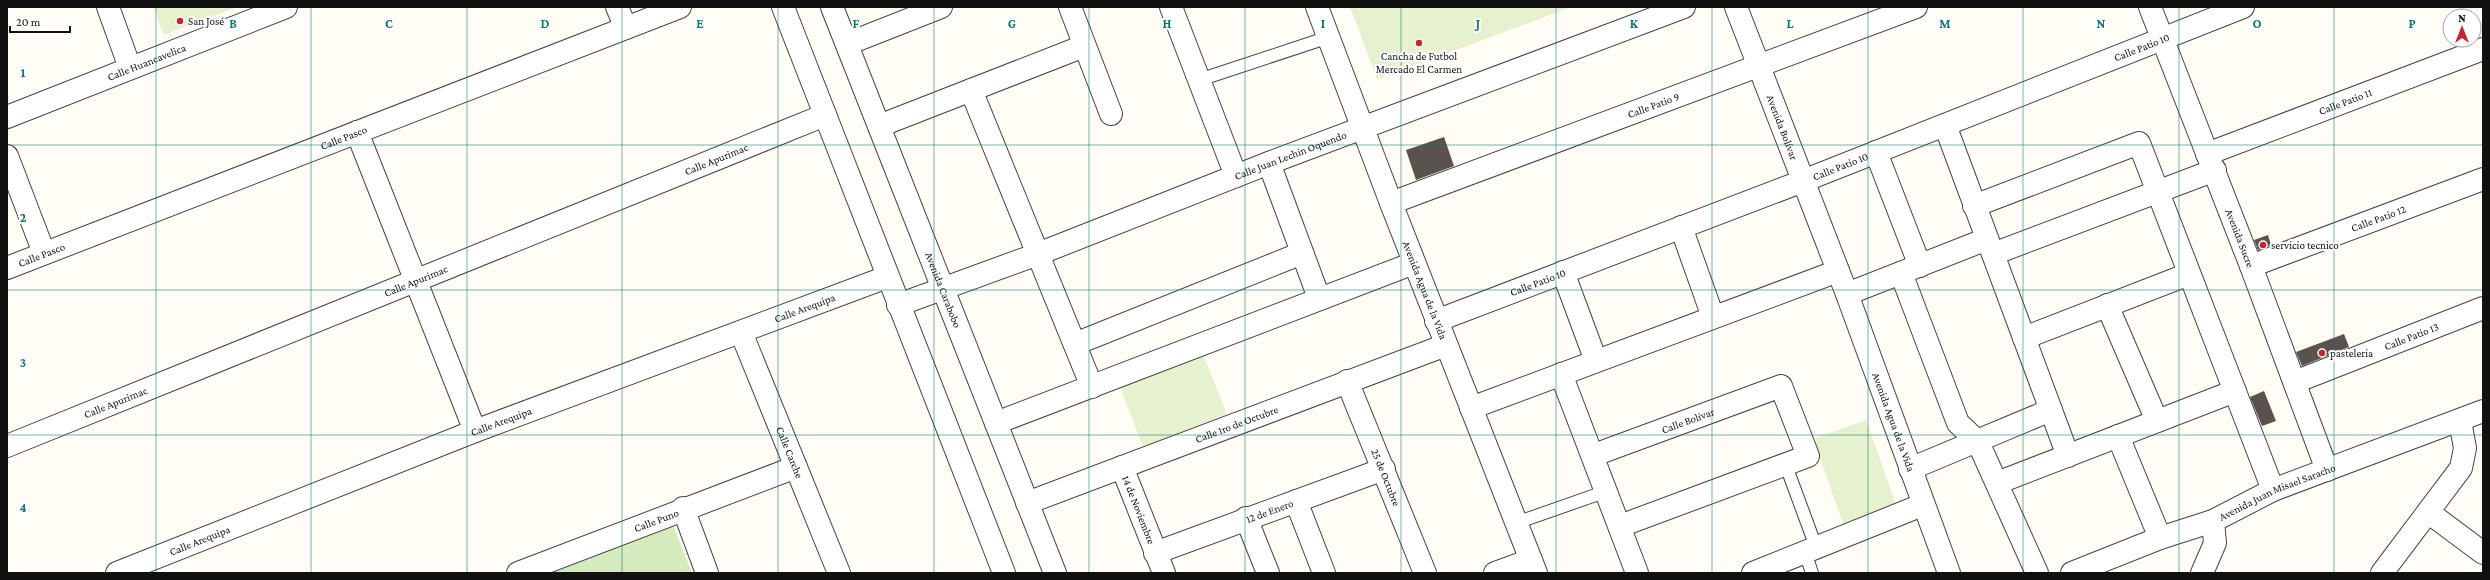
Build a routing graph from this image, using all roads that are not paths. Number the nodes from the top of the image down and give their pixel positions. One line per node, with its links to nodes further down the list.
1 (108, 7): 23 (street)
2 (286, 7): 23 (street, Calle Huancavelica)
3 (617, 7): 16 (street)
4 (680, 7): 16 (street, Calle Pasco)
5 (783, 7): 27 (street)
6 (832, 7): 19 (street, Avenida Carabobo)
7 (940, 7): 19 (street)
8 (1070, 7): 20 (street)
9 (1171, 7): 24 (street)
10 (1317, 7): 17 (street, Avenida Agua de la Vida)
11 (1684, 7): 31 (street, Calle Juan Lechin Oquendo)
12 (1736, 7): 22 (street, Avenida Bolívar)
13 (1916, 7): 22 (street, Calle Patio 9)
14 (2150, 7): 18 (street, Avenida Sucre)
15 (2243, 7): 18 (street, Calle Patio 10)
16 (626, 28): 32 (street, Calle Pasco)
17 (1329, 37): 24 (lane); 31 (street, Avenida Agua de la Vida)
18 (2161, 38): 29 (street, Calle Patio 10); 35 (street, Avenida Sucre)
19 (847, 44): 30 (street, Avenida Carabobo)
20 (1084, 46): 25 (street); 26 (street)
21 (2483, 49): 35 (street, Calle Patio 11)
22 (1759, 67): 39 (street, Avenida Bolívar); 41 (street, Calle Patio 9)
23 (130, 68): 28 (street, Calle Huancavelica)
24 (1199, 80): 37 (street)
25 (971, 90): 30 (street); 47 (street)
26 (1111, 114)
27 (825, 115): 55 (street); 56 (street, Calle Apurimac)
28 (7, 117)
29 (1945, 125): 33 (street, Calle Patio 10); 42 (street)
30 (879, 126): 57 (street, Avenida Carabobo)
31 (1364, 128): 36 (street, Calle Juan Lechin Oquendo); 41 (street, Avenida Agua de la Vida)
32 (357, 132): 45 (street, Calle Pasco); 56 (street)
33 (1876, 152): 39 (street, Calle Patio 10); 51 (street)
34 (7, 156): 45 (street)
35 (2211, 162): 40 (street, Calle Patio 11); 49 (street, Avenida Sucre)
36 (1268, 163): 37 (street, Calle Juan Lechin Oquendo); 46 (street)
37 (1236, 176): 47 (street, Calle Juan Lechin Oquendo)
38 (2483, 179): 49 (street, Calle Patio 12)
39 (1803, 181): 43 (street, Calle Patio 10); 52 (street, Avenida Bolívar)
40 (2158, 192): 42 (street); 44 (street, Calle Patio 11); 54 (street)
41 (1391, 203): 48 (street, Avenida Agua de la Vida)
42 (1974, 206): 44 (street)
43 (1681, 227): 53 (street, Calle Patio 10); 63 (street)
44 (1990, 247): 51 (street, Calle Patio 11); 66 (street)
45 (44, 253): 50 (street, Calle Pasco)
46 (1302, 253): 59 (street); 67 (street)
47 (1038, 254): 57 (street, Calle Juan Lechin Oquendo); 67 (street)
48 (1414, 263): 59 (street); 64 (street, Avenida Agua de la Vida)
49 (2251, 266): 72 (street, Avenida Sucre)
50 (7, 268)
51 (1910, 269): 58 (street, Calle Patio 11); 83 (street)
52 (1838, 271): 58 (street, Avenida Agua de la Vida); 63 (street)
53 (1563, 272): 64 (street, Calle Patio 10); 69 (street)
54 (2189, 274): 61 (street); 74 (street)
55 (887, 277): 60 (street); 65 (street, Calle Arequipa)
56 (416, 280): 81 (street); 84 (street, Calle Apurimac)
57 (942, 289): 60 (street, Calle Juan Lechin Oquendo); 80 (street, Avenida Carabobo)
58 (1847, 294): 91 (street, Avenida Agua de la Vida)
59 (1319, 298): 73 (street)
60 (898, 305): 115 (street)
61 (2107, 305): 66 (street); 78 (street)
62 (2483, 308): 72 (street, Calle Patio 13)
63 (1713, 317): 69 (street)
64 (1436, 321): 68 (street, Avenida Agua de la Vida)
65 (740, 332): 81 (street, Calle Arequipa); 88 (street, Calle Carche)
66 (2024, 338): 76 (street)
67 (1074, 344): 73 (street)
68 (1446, 345): 71 (street, Calle 1ro de Octubre); 75 (street, Avenida Agua de la Vida)
69 (1596, 361): 70 (street)
70 (1561, 374): 75 (street); 85 (street)
71 (1347, 381): 89 (street, Calle 1ro de Octubre); 90 (street, 25 de Octubre)
72 (2295, 382): 92 (street, Avenida Sucre)
73 (1092, 387): 80 (street)
74 (2235, 391): 78 (street); 94 (street)
75 (1471, 408): 103 (street, Avenida Agua de la Vida)
76 (2051, 410): 83 (street); 86 (street)
77 (2483, 411): 79 (street, Avenida Juan Misael Saracho)
78 (2157, 421): 82 (street)
79 (2460, 421): 92 (street, Avenida Juan Misael Saracho); 100 (street)
80 (996, 423): 97 (street, Avenida Carabobo)
81 (475, 431): 109 (street, Calle Arequipa)
82 (2118, 436): 86 (street); 105 (street)
83 (1978, 442): 91 (street); 93 (street)
84 (7, 446)
85 (1594, 455): 87 (street, Calle Bolívar); 95 (street)
86 (2068, 456): 93 (street)
87 (1785, 463): 104 (street); 106 (lane)
88 (796, 467): 99 (street, Calle Puno); 114 (street, Calle Carche)
89 (1122, 467): 97 (street, Calle 1ro de Octubre); 107 (street, 14 de Noviembre)
90 (1384, 469): 96 (street, 12 de Enero); 120 (street, 25 de Octubre)
91 (1910, 469): 98 (street, Avenida Agua de la Vida)
92 (2327, 470): 94 (street, Avenida Juan Misael Saracho)
93 (1997, 483): 126 (street)
94 (2273, 490): 102 (street, Avenida Juan Misael Saracho)
95 (1607, 491): 103 (lane); 104 (street)
96 (1296, 501): 101 (street, 12 de Enero); 119 (street)
97 (1027, 503): 116 (street, Avenida Carabobo)
98 (1922, 505): 106 (street); 125 (street, Avenida Agua de la Vida)
99 (683, 508): 112 (street, Calle Puno); 113 (street)
100 (2428, 512): 108 (street); 129 (street)
101 (1246, 518): 107 (street, 12 de Enero); 118 (street)
102 (2213, 521): 105 (street, Avenida Juan Misael Saracho); 128 (street)
103 (1516, 523): 110 (street, Avenida Agua de la Vida)
104 (1620, 526): 122 (street)
105 (2160, 538): 127 (street, Avenida Juan Misael Saracho)
106 (1810, 549): 123 (street); 124 (lane)
107 (1156, 553): 117 (street, 14 de Noviembre)
108 (2483, 553)
109 (165, 565): 111 (street, Calle Arequipa)
110 (1533, 566): 121 (street)
111 (117, 573)
112 (518, 573)
113 (708, 573)
114 (839, 573)
115 (1004, 573)
116 (1055, 573)
117 (1164, 573)
118 (1268, 573)
119 (1324, 573)
120 (1425, 573)
121 (1494, 573)
122 (1637, 573)
123 (1753, 573)
124 (1812, 573)
125 (1949, 573)
126 (2037, 573)
127 (2072, 573)
128 (2202, 573)
129 (2382, 573)

